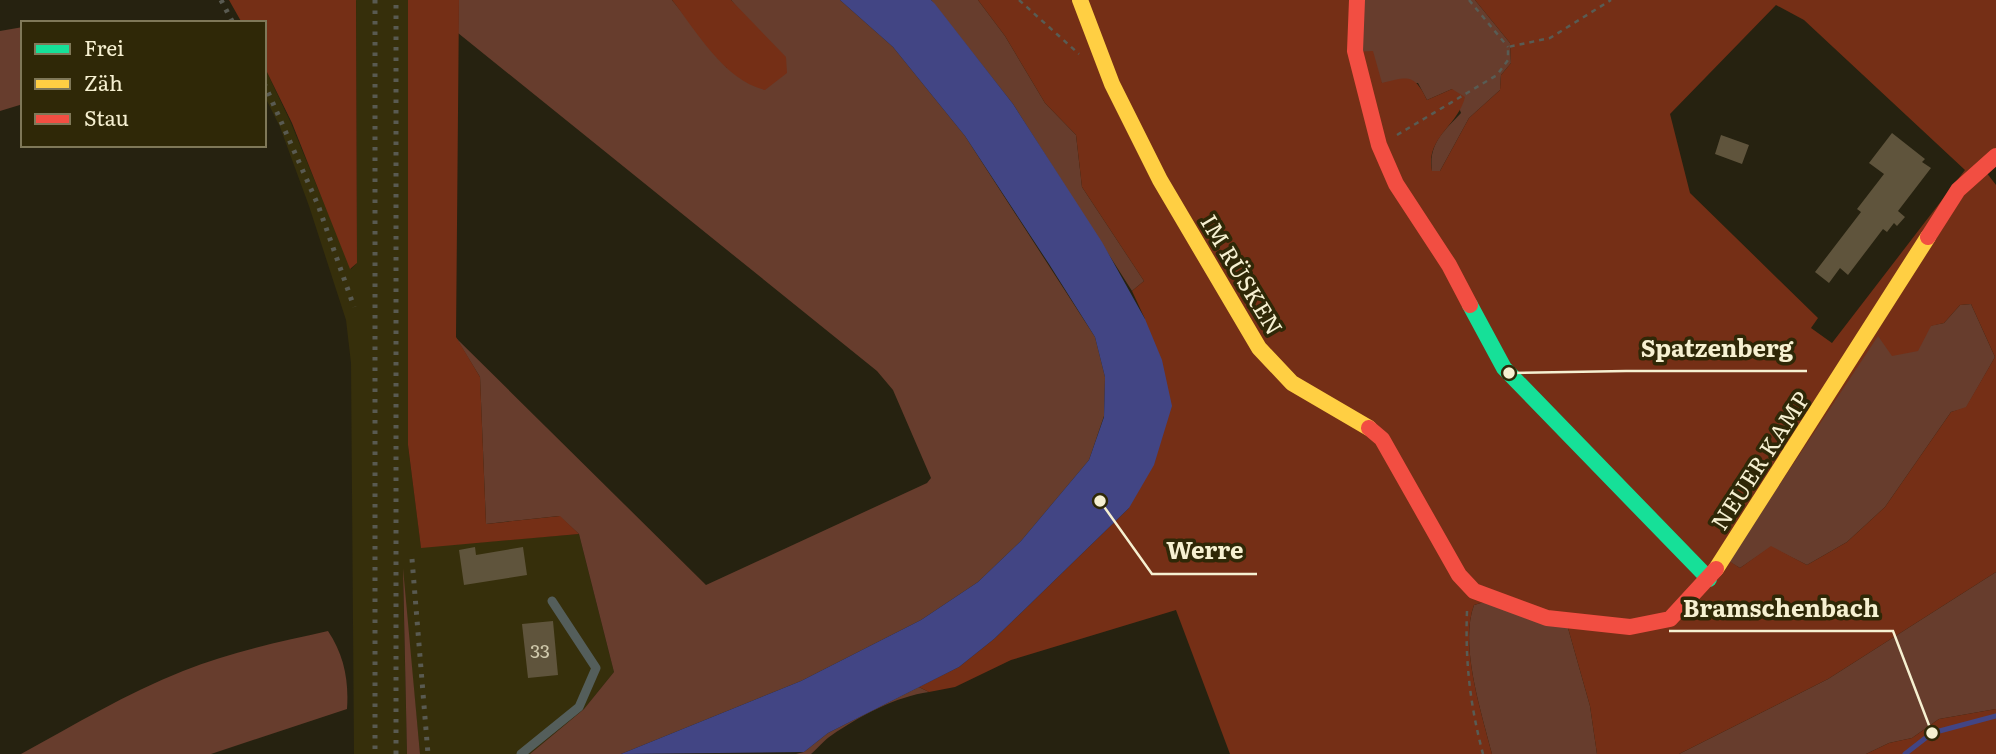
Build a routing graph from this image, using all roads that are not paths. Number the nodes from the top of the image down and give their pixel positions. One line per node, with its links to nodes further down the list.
1 (1080, 0): 5 (street, IM RÜSKEN)
2 (1357, 0): 4 (street)
3 (1996, 156): 4 (street, NEUER KAMP)
4 (1709, 579): 5 (street, NEUER KAMP)
5 (1474, 591)
6 (552, 601): 7 (lane)
7 (522, 754)

